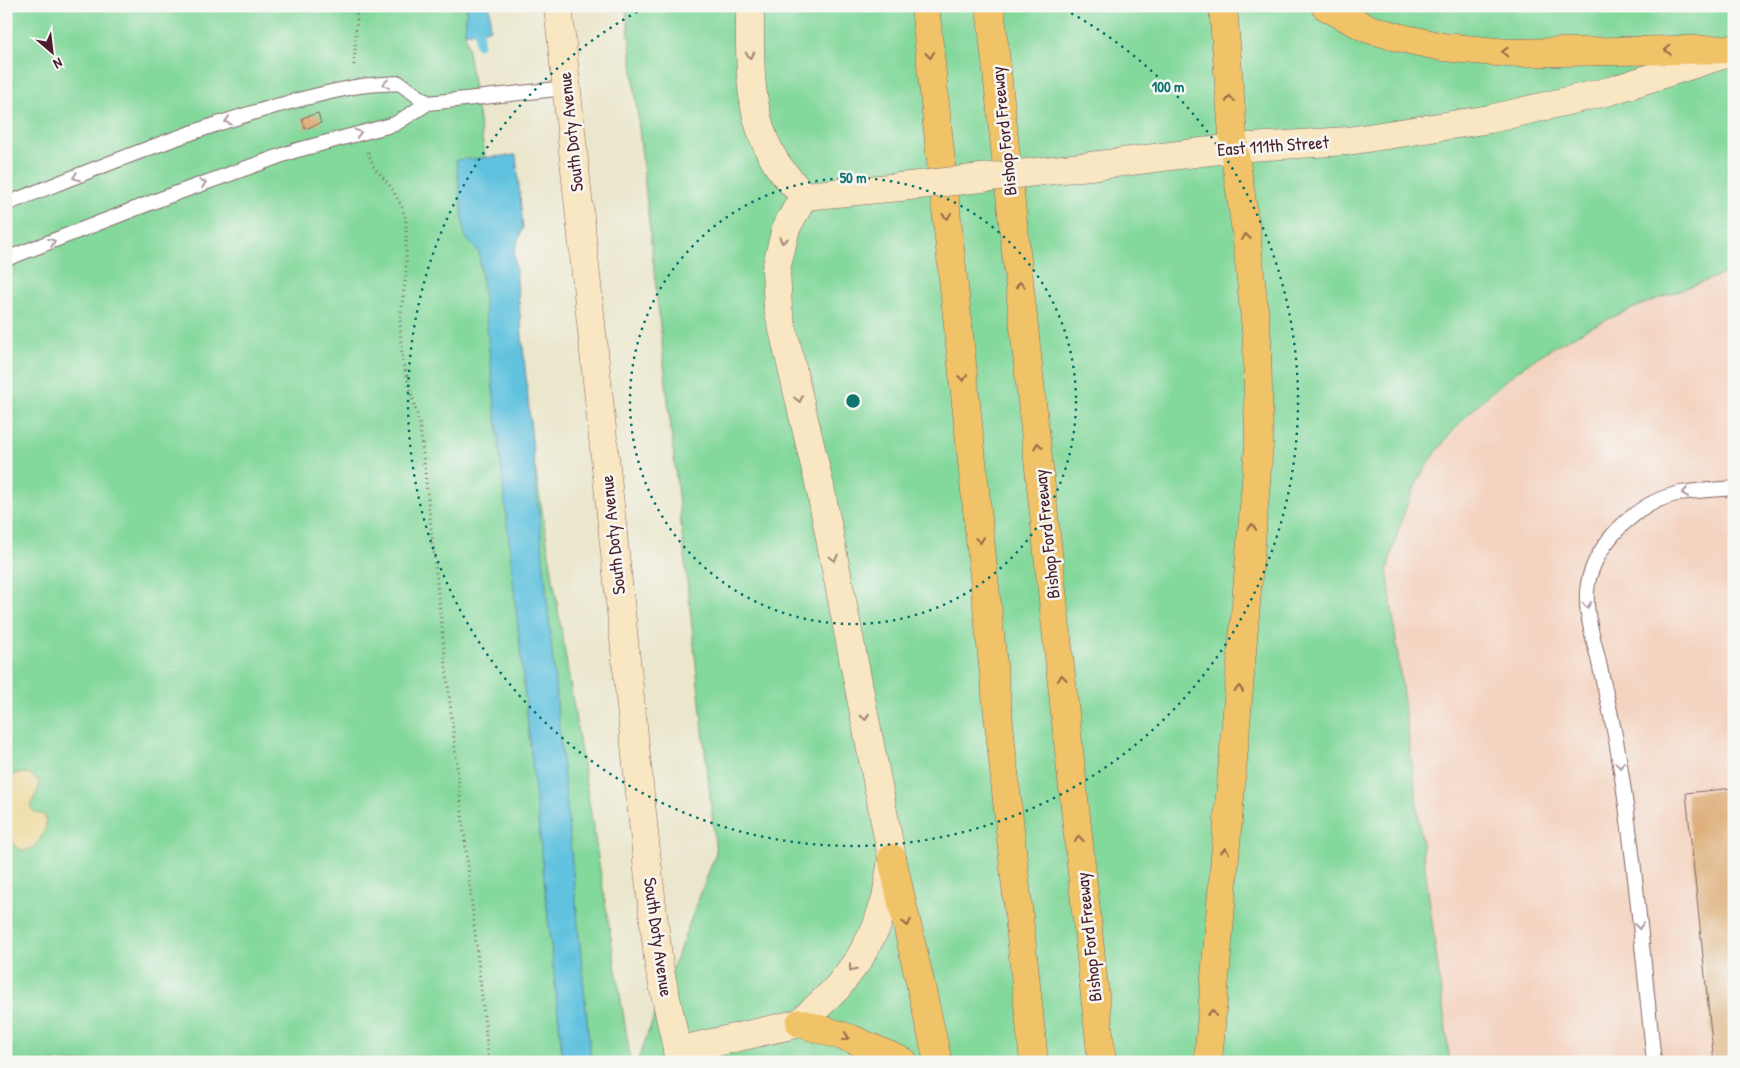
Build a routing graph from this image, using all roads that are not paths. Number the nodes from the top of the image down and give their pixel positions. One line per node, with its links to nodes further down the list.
1 (558, 6): 8 (main road, South Doty Avenue)
2 (750, 6): 11 (main road, one-way to 11)
3 (925, 6): 20 (highway, one-way to 20)
4 (990, 6): 21 (highway, Bishop Ford Freeway, one-way to 4)
5 (1223, 6): 10 (highway, one-way to 5)
6 (1325, 6): 7 (highway, one-way to 6)
7 (1734, 50): 10 (main road, East 111th Street)
8 (566, 88): 9 (lane); 17 (main road, South Doty Avenue)
9 (428, 103): 12 (lane, one-way to 12); 13 (lane, one-way to 9)
10 (1234, 148): 11 (main road, East 111th Street, bridge); 22 (highway, one-way to 10)
11 (804, 196): 15 (main road, one-way to 15)
12 (6, 204)
13 (6, 260)
14 (1734, 488): 23 (lane, one-way to 23)
15 (892, 858): 16 (main road, one-way to 16); 19 (highway, one-way to 19)
16 (800, 1023): 17 (main road); 18 (highway, one-way to 18)
17 (679, 1056)
18 (904, 1062)
19 (938, 1062)
20 (1034, 1062)
21 (1102, 1062)
22 (1208, 1062)
23 (1654, 1062)

